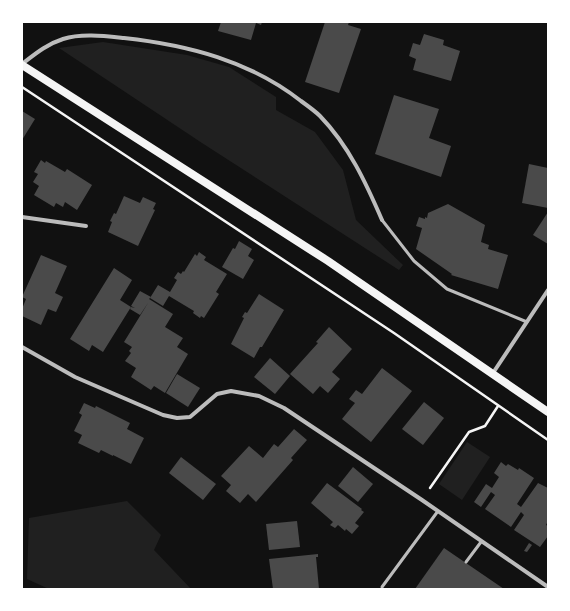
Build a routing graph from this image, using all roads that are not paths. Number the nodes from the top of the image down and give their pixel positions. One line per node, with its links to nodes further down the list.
1 (22, 64): 3 (street); 8 (main road)
2 (22, 217): 4 (street)
3 (382, 220): 6 (lane)
4 (86, 226)
5 (548, 290): 6 (street)
6 (527, 322): 8 (street)
7 (22, 347): 10 (street)
8 (492, 373): 9 (main road)
9 (548, 412)
10 (438, 511): 11 (street); 13 (lane)
11 (481, 542): 12 (lane); 14 (street)
12 (466, 562)
13 (382, 587)
14 (548, 587)

